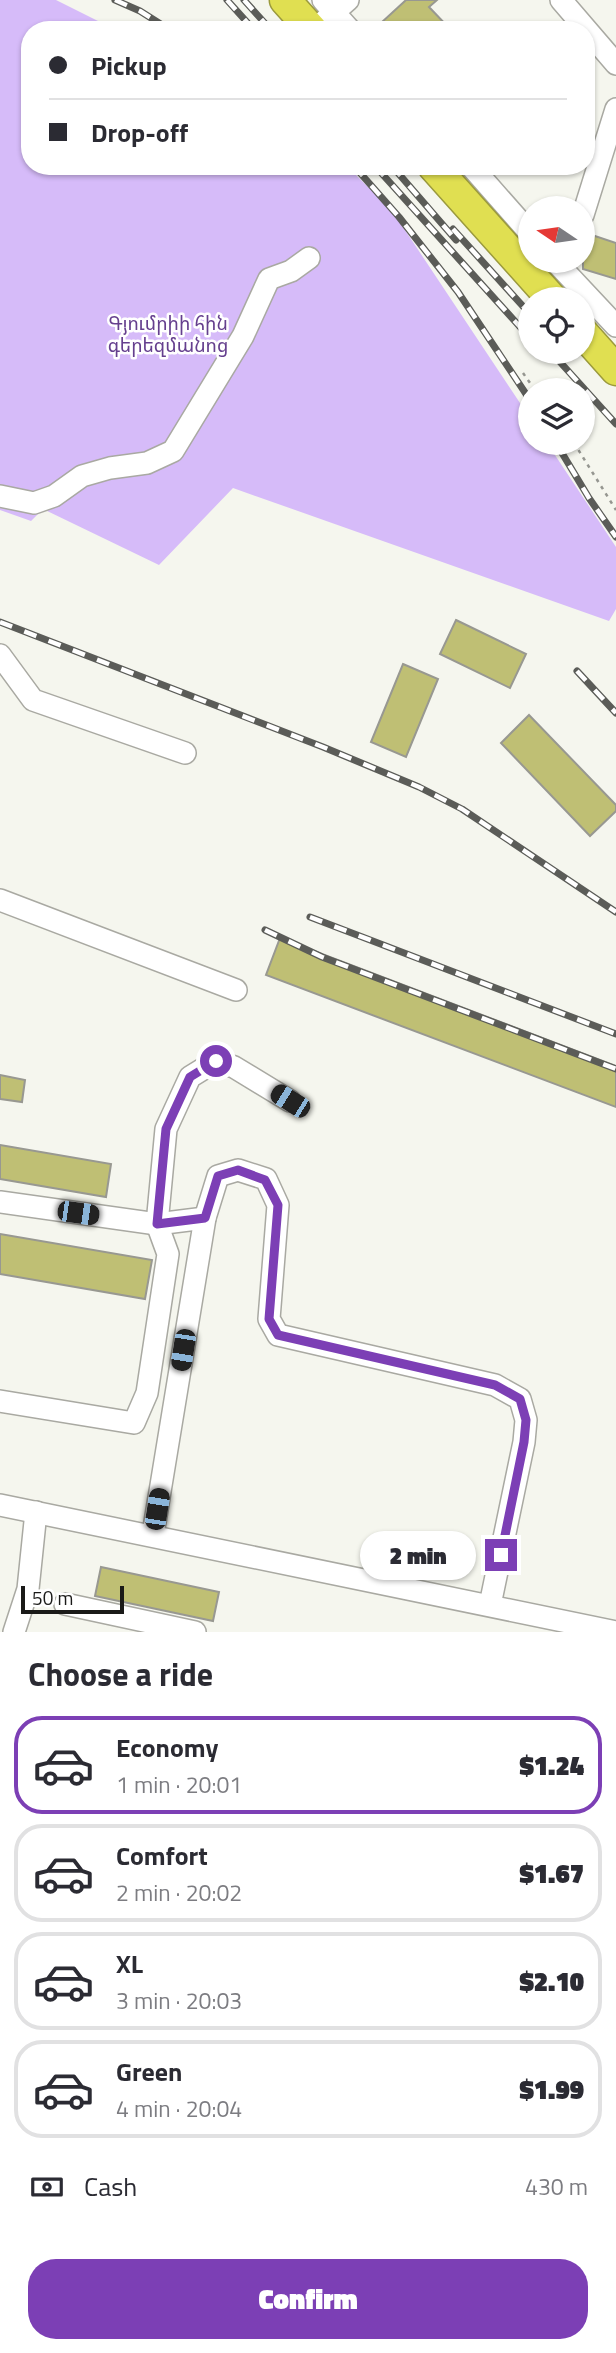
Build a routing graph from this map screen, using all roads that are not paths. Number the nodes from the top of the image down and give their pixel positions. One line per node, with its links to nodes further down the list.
1 (285, 0): 3 (highway)
2 (561, 0): 4 (street)
3 (326, 14)
4 (579, 21)
5 (595, 40): 6 (street)
6 (616, 64)
7 (616, 109): 10 (street)
8 (443, 175): 12 (highway)
9 (479, 175): 11 (street)
10 (589, 196)
11 (518, 219)
12 (518, 242)
13 (309, 258): 18 (street)
14 (552, 273): 15 (street)
15 (616, 326)
16 (595, 346): 17 (highway)
17 (616, 370)
18 (0, 496)
19 (0, 655): 20 (street)
20 (185, 753)
21 (0, 900): 22 (street)
22 (236, 990)
23 (290, 1101): 26 (street)
24 (0, 1202): 26 (street)
25 (205, 1218): 26 (street); 30 (street); 32 (street)
26 (157, 1224): 27 (street)
27 (0, 1401)
28 (0, 1505): 29 (street)
29 (36, 1512): 30 (street); 33 (street)
30 (153, 1534): 32 (street)
31 (65, 1604): 34 (street)
32 (490, 1605): 35 (street)
33 (14, 1632)
34 (195, 1632)
35 (616, 1632)

